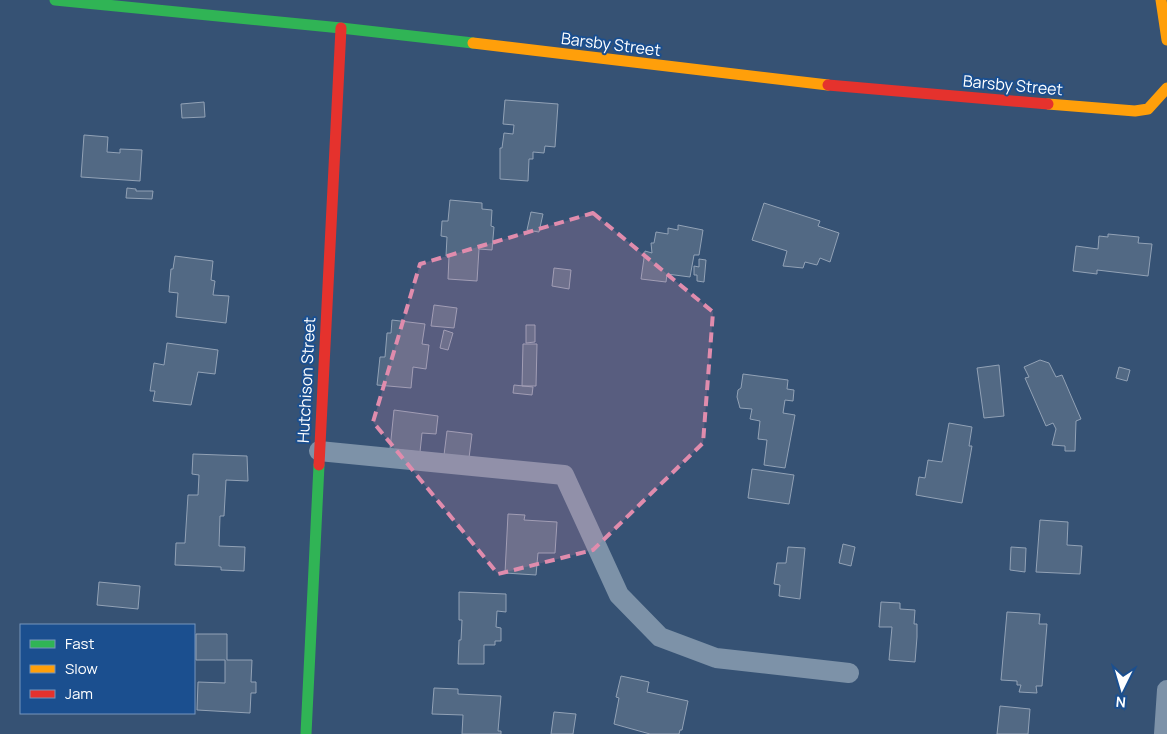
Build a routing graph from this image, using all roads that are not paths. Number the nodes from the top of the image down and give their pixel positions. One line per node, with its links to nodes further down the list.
1 (55, 0): 3 (street, Barsby Street)
2 (1161, 0): 4 (street)
3 (341, 28): 5 (street, Barsby Street); 6 (street, Hutchison Street)
4 (1167, 40)
5 (1167, 88)
6 (319, 451): 7 (street); 9 (street, Hutchison Street)
7 (849, 673)
8 (1167, 690): 10 (street)
9 (306, 734)
10 (1164, 734)

